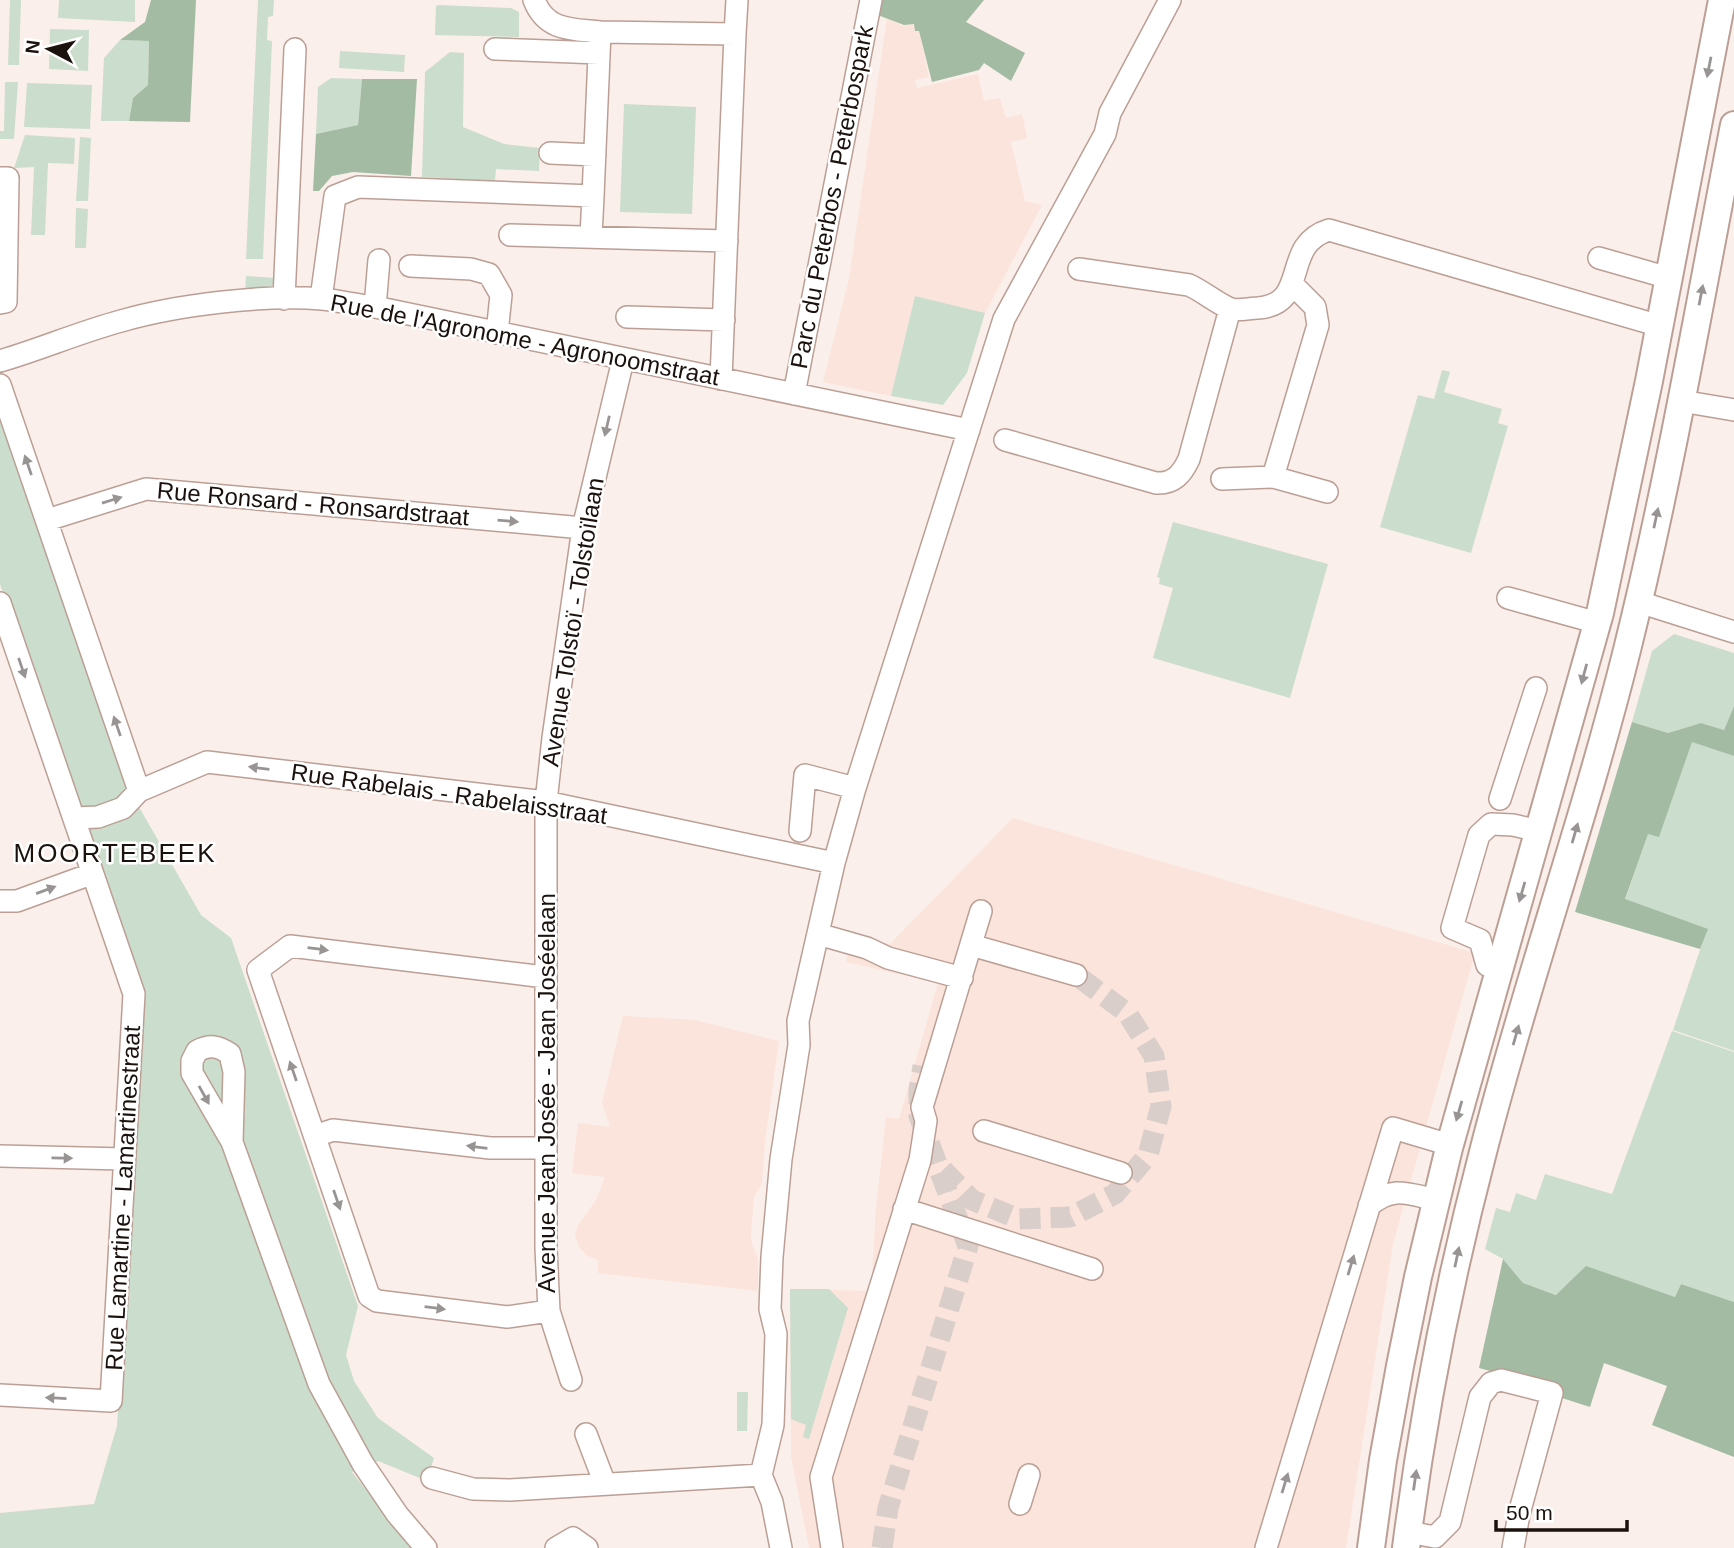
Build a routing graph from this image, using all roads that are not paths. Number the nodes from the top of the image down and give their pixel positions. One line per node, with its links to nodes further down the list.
1 (534, 0): 7 (street)
2 (737, 0): 6 (street)
3 (871, 0): 39 (street, Parc du Peterbos - Peterbospark)
4 (1170, 0): 42 (street)
5 (1722, 0): 23 (main road, one-way to 23)
6 (735, 34): 7 (street); 18 (street)
7 (600, 42): 9 (street); 12 (street)
8 (295, 49): 25 (street)
9 (495, 50)
10 (1734, 125): 14 (main road)
11 (550, 153): 12 (street)
12 (595, 155): 15 (street)
13 (0, 178): 27 (street)
14 (1728, 187): 40 (main road, one-way to 14)
15 (593, 196): 17 (street); 26 (street)
16 (510, 235): 17 (street)
17 (591, 237): 18 (street)
18 (727, 241): 31 (street)
19 (1600, 258): 23 (street)
20 (379, 260): 28 (street)
21 (410, 266): 33 (street)
22 (1079, 269): 29 (street)
23 (1669, 278): 32 (main road)
24 (1292, 284): 29 (street); 32 (street); 44 (street)
25 (284, 299): 26 (street, Rue de l'Agronome - Agronoomstraat); 34 (street, Rue de l'Agronome - Agronoomstraat)
26 (321, 299): 28 (street, Rue de l'Agronome - Agronoomstraat)
27 (0, 303)
28 (375, 307): 33 (street, Rue de l'Agronome - Agronoomstraat)
29 (1230, 309): 43 (street)
30 (627, 317): 31 (street)
31 (724, 320): 36 (street)
32 (1660, 326): 37 (main road)
33 (497, 333): 35 (street, Rue de l'Agronome - Agronoomstraat)
34 (0, 360)
35 (623, 360): 36 (street, Rue de l'Agronome - Agronoomstraat); 48 (street, Avenue Tolstoï - Tolstoïlaan, one-way to 48)
36 (722, 379): 39 (street, Rue de l'Agronome - Agronoomstraat)
37 (1649, 381): 50 (main road); 52 (main road)
38 (0, 385): 47 (street, one-way to 38)
39 (794, 394): 42 (street, Rue de l'Agronome - Agronoomstraat)
40 (1681, 401): 41 (street); 50 (main road, one-way to 40)
41 (1734, 410)
42 (969, 430): 55 (street)
43 (1005, 440)
44 (1273, 477): 45 (street); 46 (street)
45 (1222, 479)
46 (1327, 492)
47 (47, 520): 48 (street, Rue Ronsard - Ronsardstraat, one-way to 48); 56 (street, one-way to 47)
48 (583, 528): 58 (street, Avenue Tolstoï - Tolstoïlaan)
49 (1508, 598): 52 (street)
50 (1639, 602): 53 (street); 72 (main road, one-way to 50)
51 (1, 607): 59 (street, one-way to 59)
52 (1598, 623): 61 (main road, one-way to 61)
53 (1734, 632)
54 (1536, 688): 57 (street)
55 (855, 788): 60 (street); 62 (street)
56 (139, 791): 58 (street, Rue Rabelais - Rabelaisstraat, one-way to 56); 59 (street, Rue Rabelais - Rabelaisstraat)
57 (1500, 799)
58 (546, 802): 62 (street, Rue Rabelais - Rabelaisstraat); 70 (street, Avenue Jean Josée - Jean Joséelaan)
59 (75, 818): 63 (street)
60 (800, 831)
61 (1539, 831): 68 (main road, one-way to 68); 68 (street)
62 (834, 863): 66 (street)
63 (92, 874): 64 (street, one-way to 63); 80 (street, Rue Lamartine - Lamartinestraat)
64 (0, 901)
65 (981, 911): 67 (street)
66 (816, 942): 71 (street); 90 (street)
67 (971, 945): 69 (street); 71 (street)
68 (1493, 966): 72 (street); 77 (main road, one-way to 77)
69 (1076, 975)
70 (545, 977): 75 (street, one-way to 70); 78 (street, Avenue Jean Josée - Jean Joséelaan)
71 (957, 977): 73 (street); 84 (street)
72 (1528, 992): 95 (main road, one-way to 72)
73 (922, 1066)
74 (985, 1131): 81 (street)
75 (315, 1136): 78 (street, one-way to 75); 86 (street, one-way to 86)
76 (232, 1142): 96 (street)
77 (1450, 1145): 82 (main road); 83 (street)
78 (545, 1148): 86 (street, Avenue Jean Josée - Jean Joséelaan)
79 (0, 1156): 80 (street, one-way to 80)
80 (124, 1159): 88 (street, Rue Lamartine - Lamartinestraat, one-way to 88)
81 (1121, 1173)
82 (1436, 1200): 83 (street); 102 (main road)
83 (1369, 1206): 101 (street, one-way to 83)
84 (904, 1209): 85 (street); 100 (street)
85 (1092, 1269)
86 (549, 1311): 87 (street, Avenue Jean Josée - Jean Joséelaan)
87 (571, 1380)
88 (0, 1395)
89 (586, 1434): 93 (street)
90 (761, 1475): 93 (street); 99 (street)
91 (1029, 1475): 94 (street)
92 (432, 1478): 93 (street)
93 (605, 1484)
94 (1020, 1504)
95 (1407, 1540): 103 (street)
96 (426, 1548)
97 (556, 1548): 98 (street)
98 (587, 1548)
99 (781, 1548)
100 (832, 1548)
101 (1266, 1548)
102 (1371, 1548)
103 (1513, 1548)

